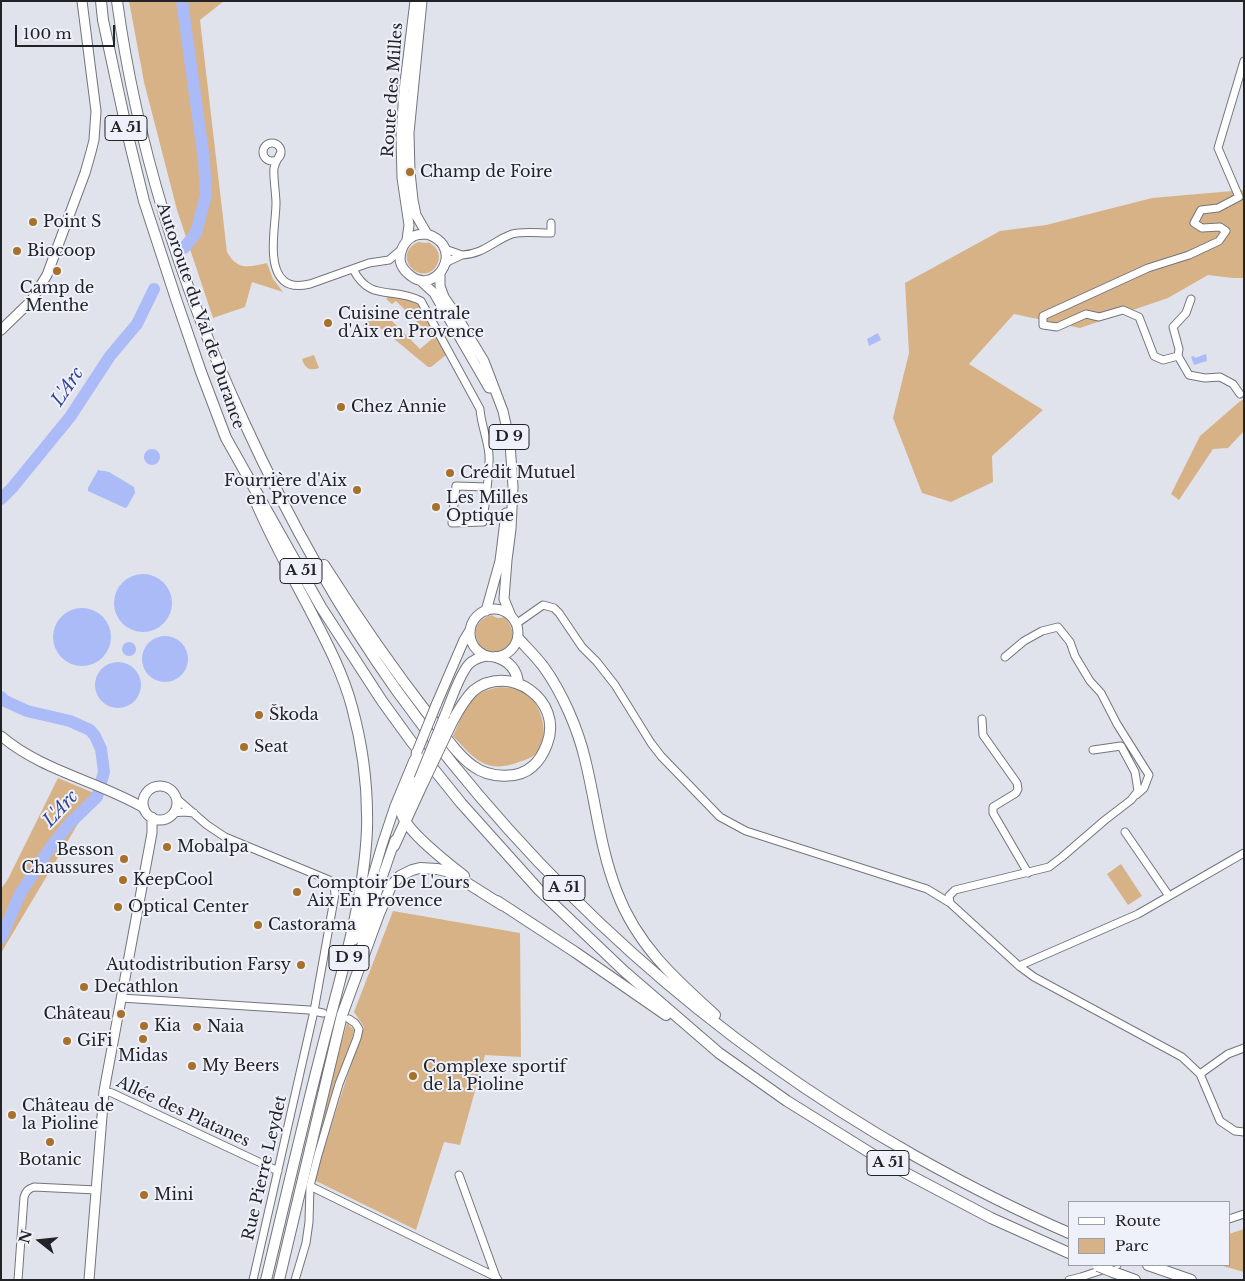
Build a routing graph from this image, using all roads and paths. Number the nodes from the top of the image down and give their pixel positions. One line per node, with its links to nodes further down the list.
1 (82, 1): 22 (main road)
2 (101, 1): 25 (highway, Autoroute du Val de Durance / A 51)
3 (117, 1): 26 (highway, Autoroute du Val de Durance / A 51)
4 (415, 1): 12 (main road, Route des Milles)
5 (422, 1): 11 (main road, Route des Milles)
6 (1244, 61): 23 (street)
7 (280, 154): 8 (street); 8 (street); 9 (street)
8 (267, 159): 9 (street)
9 (274, 168): 17 (street)
10 (551, 223): 15 (street)
11 (427, 234): 12 (main road); 14 (main road)
12 (407, 240): 13 (main road)
13 (402, 249): 16 (street); 18 (main road)
14 (445, 249): 15 (street); 19 (main road)
15 (462, 255): 19 (street)
16 (389, 260): 17 (street); 18 (street)
17 (353, 269): 27 (street)
18 (403, 269): 20 (main road)
19 (440, 271): 20 (main road); 29 (main road, D 9)
20 (422, 282): 28 (main road, D 9)
21 (1192, 299): 23 (street)
22 (1, 330)
23 (1178, 356): 24 (street)
24 (1240, 394)
25 (226, 438): 65 (highway, Autoroute du Val de Durance / A 51); 69 (highway)
26 (262, 461): 34 (highway); 66 (highway, Autoroute du Val de Durance / A 51)
27 (487, 487): 27 (street)
28 (486, 611): 29 (main road); 30 (main road)
29 (514, 620): 31 (main road); 57 (street)
30 (471, 627): 32 (main road); 39 (main road, bridge)
31 (518, 638): 32 (main road); 66 (highway)
32 (492, 657): 34 (highway); 35 (main road)
33 (1005, 657): 42 (street)
34 (518, 683): 35 (highway)
35 (449, 719): 40 (highway, bridge)
36 (982, 719): 55 (street)
37 (1, 736): 43 (main road)
38 (1093, 750): 42 (street)
39 (417, 752): 40 (highway)
40 (416, 777): 49 (highway); 69 (main road, D 9)
41 (146, 794): 43 (main road); 44 (main road); 45 (main road)
42 (1134, 796): 55 (street)
43 (124, 797): 45 (main road)
44 (176, 799): 46 (main road); 47 (street)
45 (144, 808): 48 (main road)
46 (174, 813): 47 (street); 50 (main road)
47 (194, 813): 61 (street, Rue Pierre Leydet)
48 (152, 817): 50 (main road); 52 (main road)
49 (404, 819): 53 (highway); 58 (highway)
50 (163, 820): 52 (main road)
51 (1125, 832): 56 (street)
52 (152, 834): 60 (main road)
53 (394, 846): 63 (main road, D 9)
54 (1244, 853): 56 (street)
55 (1028, 873): 57 (street)
56 (1169, 896): 59 (street)
57 (950, 903): 59 (street)
58 (502, 905): 63 (highway); 65 (highway)
59 (1019, 966): 67 (street)
60 (121, 998): 61 (street); 68 (main road)
61 (314, 1011): 62 (street); 71 (street, Rue Pierre Leydet)
62 (323, 1013)
63 (346, 1017): 73 (street); 86 (highway, D 9)
64 (1244, 1048): 67 (street)
65 (719, 1053): 78 (highway, Autoroute du Val de Durance / A 51)
66 (759, 1056): 77 (highway, Autoroute du Val de Durance / A 51)
67 (1200, 1074): 70 (street)
68 (104, 1091): 71 (street, Allée des Platanes); 74 (main road)
69 (306, 1111): 85 (highway, D 9)
70 (1244, 1132)
71 (278, 1172): 84 (street, Rue Pierre Leydet)
72 (459, 1175): 81 (street)
73 (310, 1186): 81 (street); 87 (street)
74 (96, 1190): 82 (street); 83 (main road)
75 (1244, 1214): 76 (street)
76 (1230, 1219)
77 (1068, 1232)
78 (1068, 1253)
79 (1151, 1266): 90 (highway)
80 (1115, 1268): 88 (street); 89 (highway)
81 (497, 1278)
82 (18, 1280)
83 (89, 1280)
84 (253, 1280)
85 (266, 1280)
86 (279, 1280)
87 (295, 1280)
88 (1069, 1280)
89 (1134, 1280)
90 (1191, 1280)

